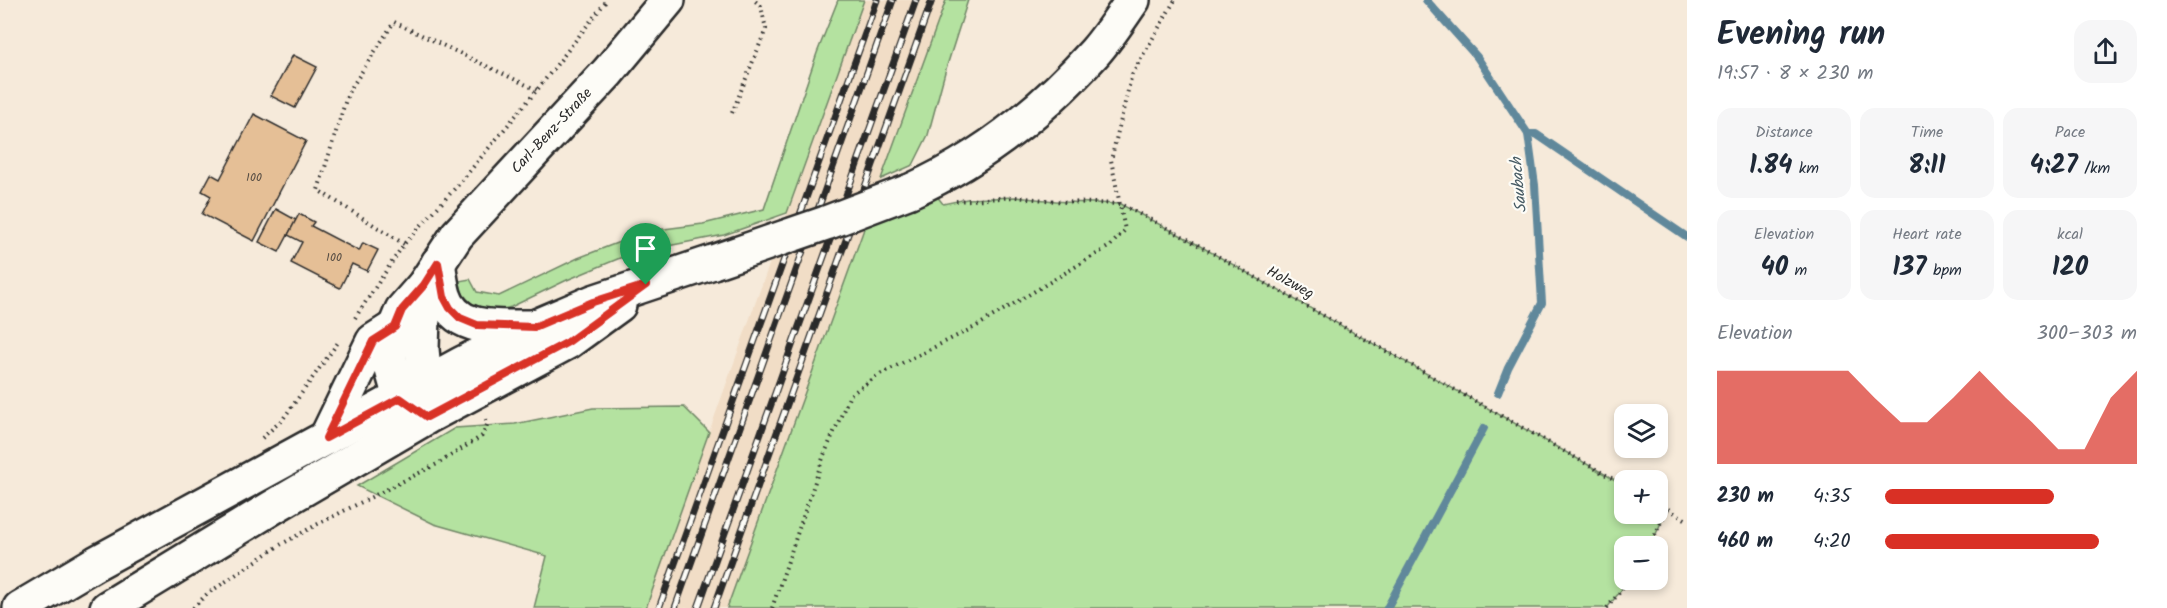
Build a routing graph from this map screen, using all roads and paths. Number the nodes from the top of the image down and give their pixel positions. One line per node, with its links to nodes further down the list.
1 (607, 0): 6 (path)
2 (668, 0): 11 (main road, Carl-Benz-Straße)
3 (754, 0): 7 (path)
4 (1133, 0): 8 (main road)
5 (1175, 0): 9 (path)
6 (537, 90): 10 (path); 10 (path)
7 (732, 113)
8 (918, 187): 9 (path, Holzweg); 12 (main road, bridge)
9 (1120, 204): 22 (path, Holzweg); 29 (path)
10 (404, 244): 13 (path)
11 (431, 274): 14 (main road, Carl-Benz-Straße); 15 (main road); 19 (main road, Carl-Benz-Straße)
12 (646, 285): 15 (main road); 18 (main road)
13 (349, 327)
14 (395, 327): 19 (main road, Carl-Benz-Straße); 21 (main road, Carl-Benz-Straße)
15 (534, 327): 19 (main road)
16 (343, 336): 17 (path)
17 (311, 380)
18 (480, 389): 20 (main road); 28 (path)
19 (413, 391): 20 (main road, Carl-Benz-Straße); 21 (main road)
20 (427, 417): 27 (main road)
21 (326, 438): 26 (main road)
22 (1614, 479)
23 (1668, 510): 24 (path)
24 (1687, 520)
25 (1621, 590): 30 (path)
26 (20, 608)
27 (107, 608)
28 (193, 608)
29 (772, 608)
30 (1607, 608)

